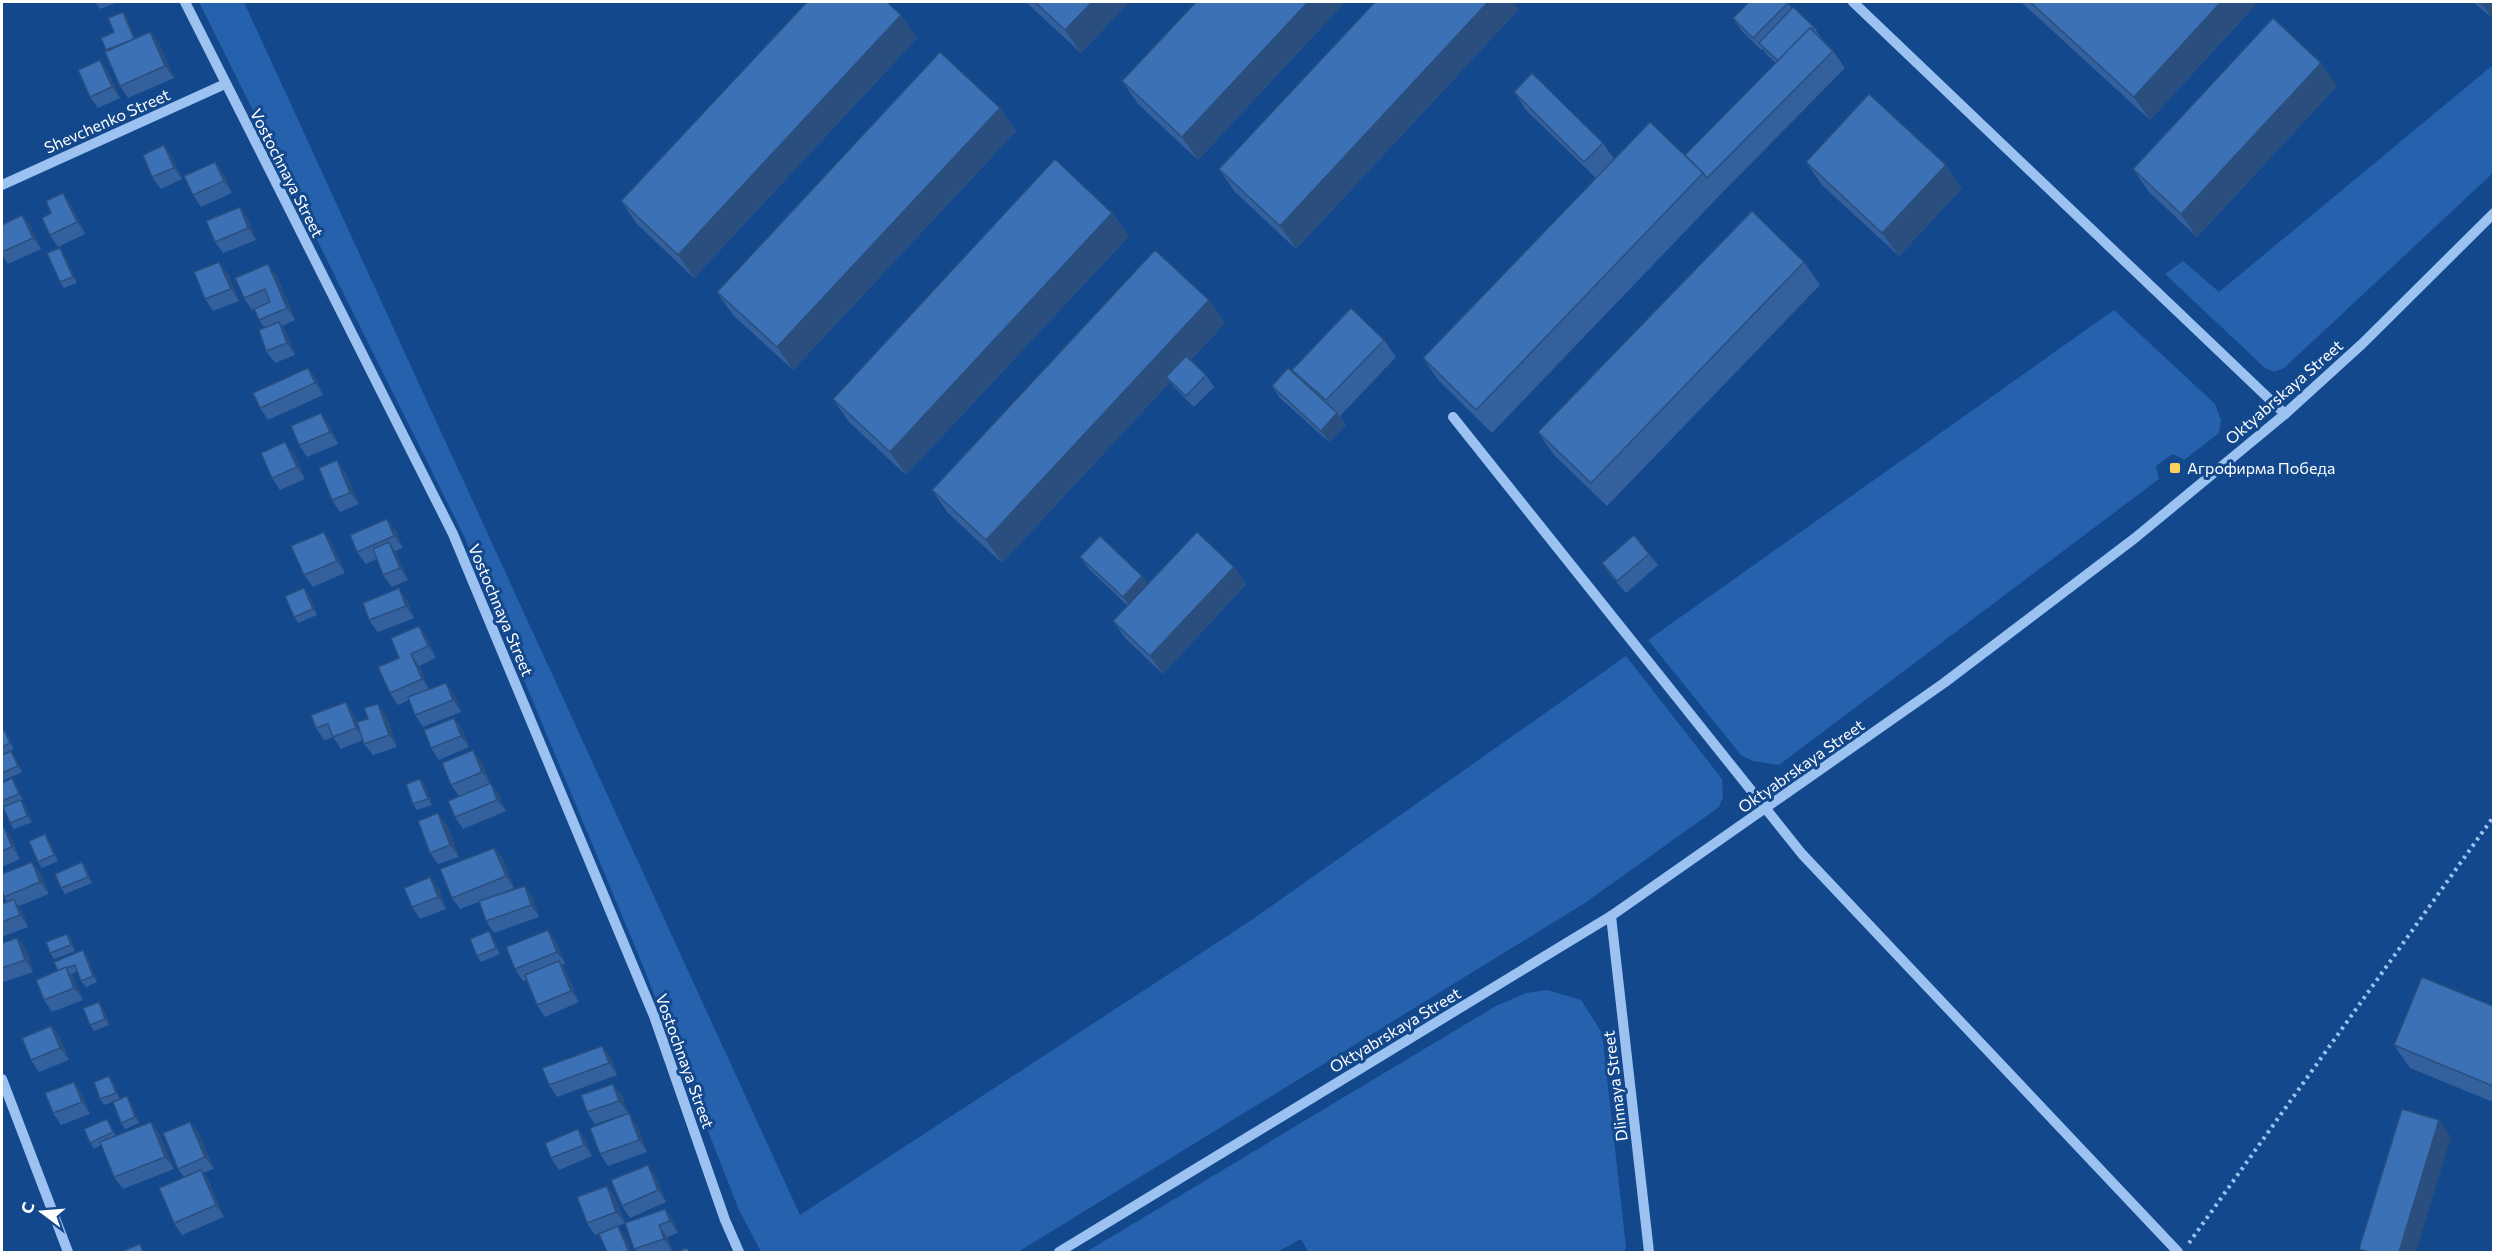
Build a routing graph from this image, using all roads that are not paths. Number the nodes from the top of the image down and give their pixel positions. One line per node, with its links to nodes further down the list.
1 (185, 2): 3 (street, Vostochnaya Street)
2 (1853, 2): 6 (street)
3 (225, 84): 4 (street, Shevchenko Street); 12 (street, Vostochnaya Street)
4 (2, 185)
5 (2493, 213): 6 (street, Oktyabrskaya Street)
6 (2285, 414): 8 (street, Oktyabrskaya Street)
7 (1452, 417): 8 (street)
8 (1768, 808): 9 (street, Oktyabrskaya Street); 15 (street)
9 (1611, 916): 13 (street, Oktyabrskaya Street); 14 (street, Dlinnaya Street)
10 (2, 1079): 11 (street)
11 (68, 1252)
12 (739, 1252)
13 (1059, 1252)
14 (1649, 1252)
15 (2180, 1252)

